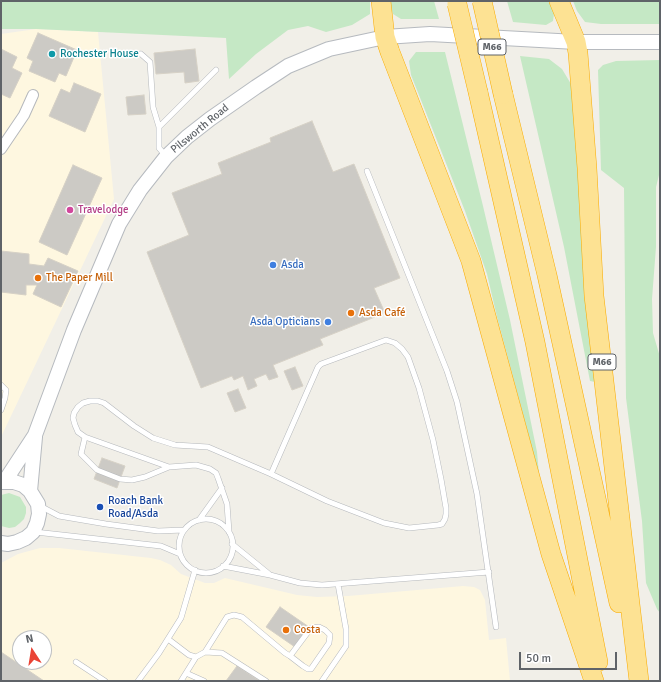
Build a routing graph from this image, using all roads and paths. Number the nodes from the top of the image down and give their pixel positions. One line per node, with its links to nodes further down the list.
1 (381, 1): 5 (highway)
2 (482, 1): 52 (highway, M66, bridge)
3 (559, 1): 6 (highway, M66)
4 (457, 2): 51 (highway, M66, bridge)
5 (385, 37): 6 (street, Pilsworth Road); 13 (street, Pilsworth Road); 50 (highway)
6 (576, 42): 7 (street); 52 (highway, M66)
7 (660, 42)
8 (141, 54): 11 (lane)
9 (216, 70): 11 (lane)
10 (33, 95): 12 (street)
11 (159, 127): 13 (lane)
12 (1, 149)
13 (166, 157): 17 (street, Pilsworth Road)
14 (367, 171): 34 (lane)
15 (1, 385): 16 (lane)
16 (1, 410)
17 (35, 435): 21 (street, Pilsworth Road); 23 (street, Pilsworth Road)
18 (85, 437): 19 (lane); 19 (lane); 20 (lane)
19 (169, 467): 22 (lane)
20 (271, 474): 20 (lane)
21 (3, 482): 23 (street)
22 (222, 488): 25 (lane); 28 (lane)
23 (30, 491): 24 (street)
24 (38, 504): 26 (lane); 27 (street)
25 (199, 520): 26 (lane); 28 (lane)
26 (184, 530): 31 (lane)
27 (32, 532): 29 (street); 31 (lane)
28 (229, 532): 30 (lane)
29 (1, 543)
30 (232, 544): 32 (lane); 35 (lane)
31 (180, 554): 33 (lane)
32 (224, 566): 33 (lane); 35 (lane)
33 (195, 570): 38 (lane)
34 (489, 572): 36 (lane); 37 (lane)
35 (270, 575): 36 (lane)
36 (338, 584): 49 (lane)
37 (496, 627)
38 (168, 639): 41 (lane); 45 (lane)
39 (205, 652): 40 (lane); 41 (lane); 48 (lane)
40 (290, 656): 40 (lane)
41 (196, 657): 43 (lane)
42 (76, 662): 44 (lane)
43 (186, 673): 46 (lane); 47 (lane)
44 (105, 681)
45 (138, 681)
46 (181, 681)
47 (204, 681)
48 (266, 681)
49 (322, 681)
50 (594, 681)
51 (601, 681)
52 (638, 681)

